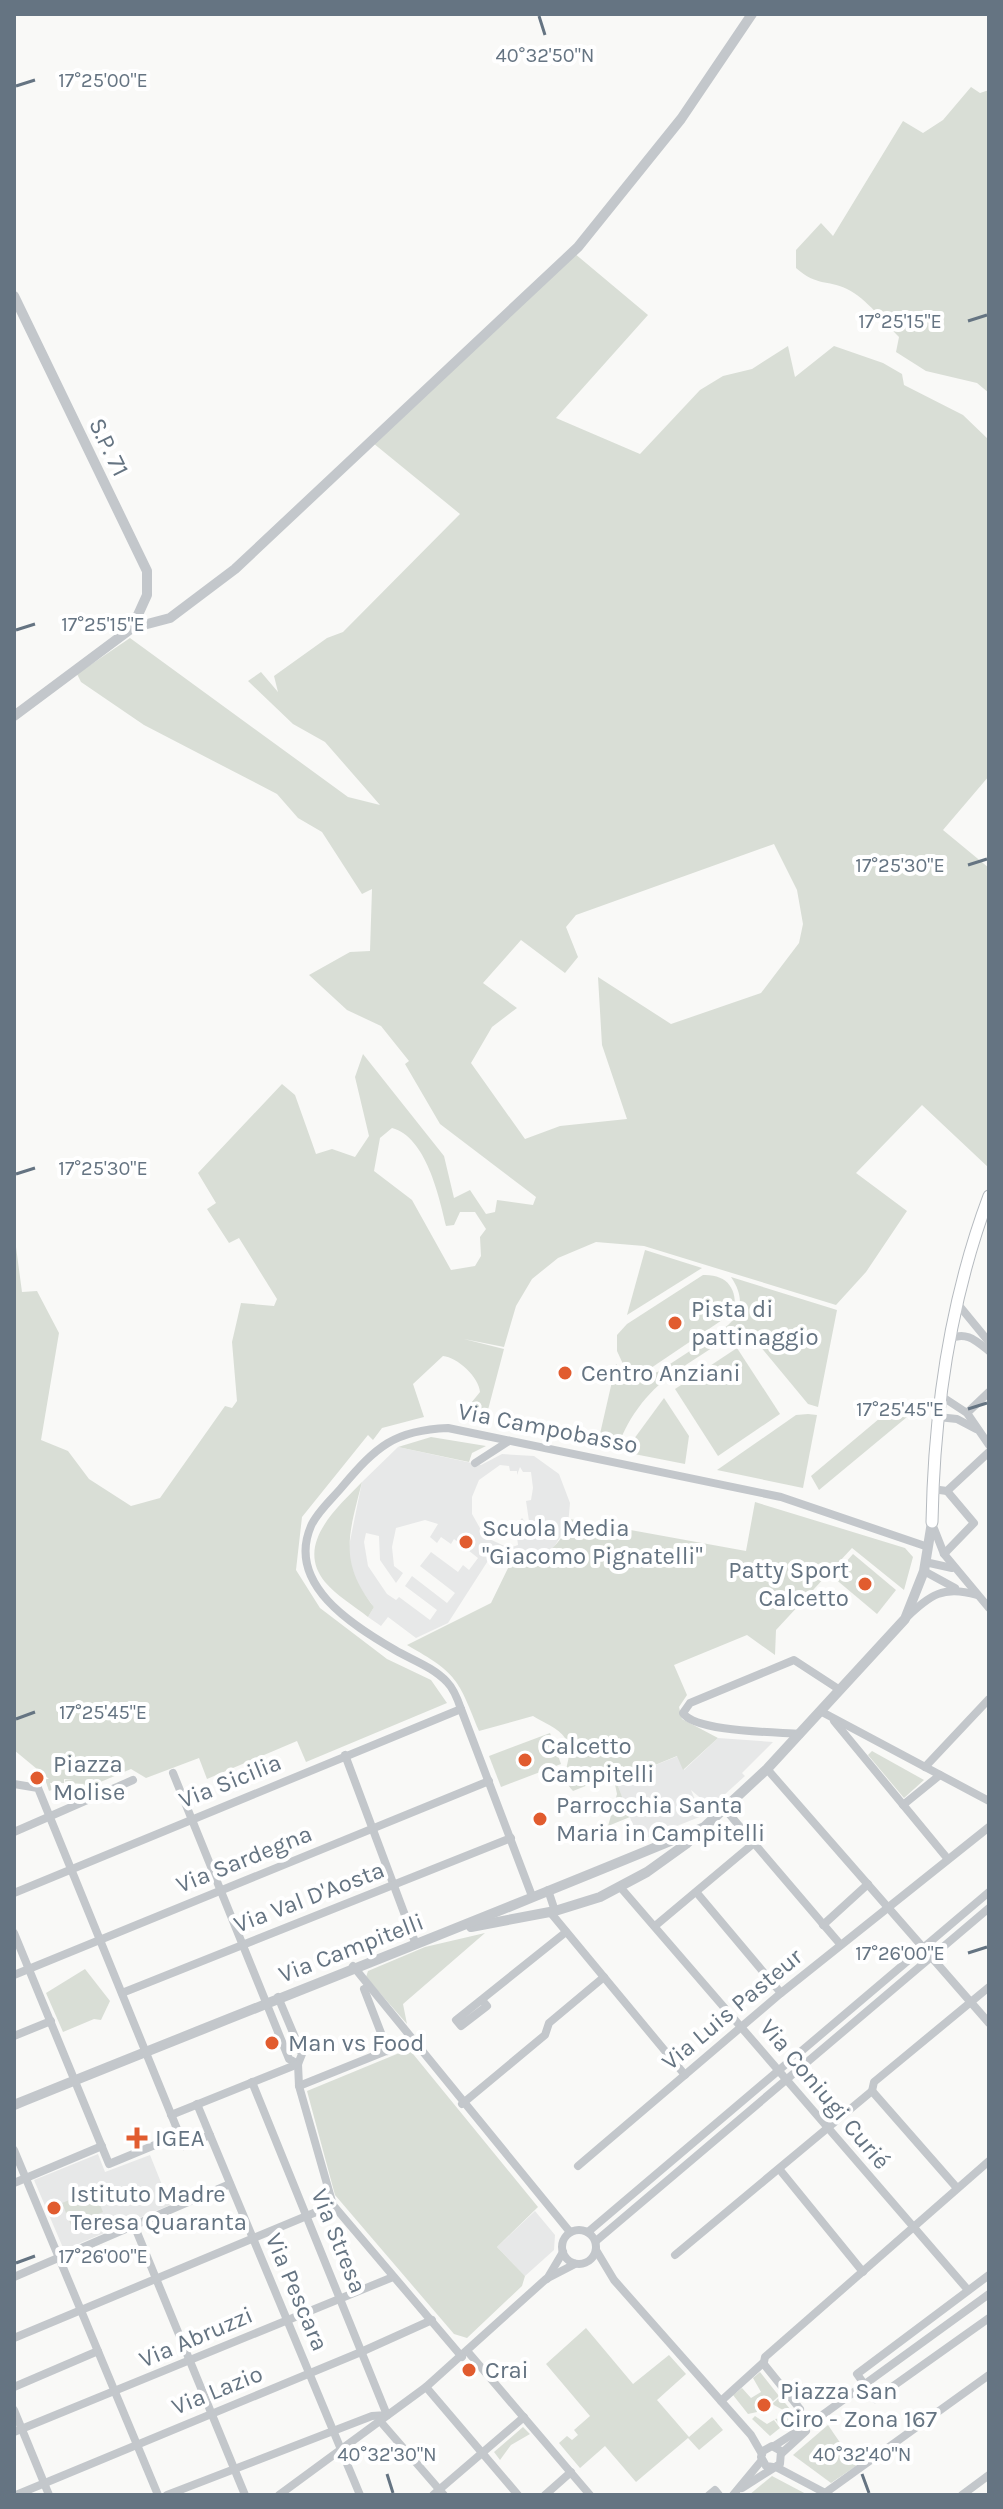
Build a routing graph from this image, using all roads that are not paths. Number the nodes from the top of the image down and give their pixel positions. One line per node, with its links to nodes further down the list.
1 (752, 14): 3 (street)
2 (14, 296): 3 (street, S.P. 71)
3 (134, 624): 4 (street)
4 (14, 716)
5 (989, 1196): 6 (main road)
6 (956, 1302): 7 (main road); 8 (street)
7 (948, 1340): 9 (street); 11 (main road)
8 (989, 1342)
9 (989, 1351)
10 (989, 1392): 12 (street)
11 (941, 1396): 12 (street); 13 (main road)
12 (967, 1413): 14 (street)
13 (938, 1417): 14 (street); 25 (main road)
14 (976, 1429): 16 (street)
15 (510, 1441): 19 (street); 20 (street, Via Campobasso); 38 (street, Via Campobasso)
16 (989, 1445)
17 (623, 1452): 20 (street)
18 (989, 1452): 26 (street)
19 (475, 1463)
20 (621, 1463): 23 (street, Via Campobasso)
21 (694, 1466): 23 (street)
22 (709, 1469): 24 (street)
23 (693, 1477): 24 (street, Via Campobasso)
24 (707, 1480): 28 (street, Via Campobasso)
25 (932, 1489): 26 (street); 27 (main road)
26 (947, 1491): 29 (street)
27 (932, 1522): 28 (street); 29 (street)
28 (928, 1547): 30 (street)
29 (944, 1554): 31 (street)
30 (925, 1566): 31 (street); 32 (street); 35 (street)
31 (959, 1573): 33 (street)
32 (956, 1589): 33 (street); 35 (street)
33 (977, 1595): 34 (street)
34 (989, 1608)
35 (905, 1619): 36 (street)
36 (840, 1690): 39 (street); 40 (street)
37 (988, 1702): 42 (street)
38 (461, 1709): 41 (street, Via Sicilia); 47 (street, Via Campobasso)
39 (826, 1715): 40 (street); 42 (street); 50 (street)
40 (800, 1734): 43 (street)
41 (345, 1755): 53 (street, Via Sicilia); 56 (street)
42 (925, 1767): 45 (street)
43 (767, 1769): 51 (street); 62 (street)
44 (173, 1773): 53 (street)
45 (940, 1775): 49 (street); 50 (street)
46 (133, 1780): 52 (street)
47 (489, 1781): 56 (street, Via Sardegna); 58 (street, Via Campobasso)
48 (14, 1784): 52 (street)
49 (989, 1801)
50 (903, 1805): 60 (street)
51 (724, 1808): 55 (street); 59 (street)
52 (50, 1816): 57 (street); 61 (street)
53 (191, 1819): 61 (street, Via Sicilia); 65 (street)
54 (989, 1827): 60 (street, Via Luis Pasteur)
55 (702, 1828): 64 (street); 66 (street, Via Campitelli)
56 (374, 1829): 63 (street); 65 (street, Via Sardegna)
57 (14, 1832)
58 (511, 1838): 63 (street, Via Val D'Aosta); 70 (street, Via Campobasso)
59 (754, 1843): 69 (street); 74 (street)
60 (947, 1858): 71 (street, Via Luis Pasteur)
61 (72, 1869): 68 (street, Via Sicilia); 79 (street)
62 (868, 1884): 71 (street); 74 (street)
63 (394, 1885): 80 (street); 81 (street, Via Val D'Aosta)
64 (621, 1888): 73 (street); 75 (street, Via Coniugi Curié)
65 (220, 1890): 79 (street, Via Sardegna); 81 (street)
66 (548, 1890): 70 (street, Via Campitelli); 73 (street)
67 (989, 1892): 83 (street)
68 (14, 1893)
69 (697, 1893): 75 (street); 92 (street)
70 (532, 1896): 76 (street, Via Campitelli)
71 (886, 1906): 82 (street, Via Luis Pasteur); 83 (street)
72 (989, 1908): 84 (street)
73 (552, 1912): 76 (street); 77 (street)
74 (823, 1925): 82 (street)
75 (655, 1926): 99 (street, Via Coniugi Curié)
76 (460, 1928): 80 (street, Via Campitelli)
77 (566, 1932): 88 (street); 94 (street)
78 (14, 1933): 86 (street)
79 (101, 1939): 86 (street, Via Sardegna); 91 (street)
80 (415, 1942): 85 (street, Via Campitelli)
81 (242, 1944): 91 (street, Via Val D'Aosta); 95 (street)
82 (840, 1944): 92 (street, Via Luis Pasteur)
83 (922, 1947): 84 (street); 105 (street)
84 (932, 1957): 96 (street); 108 (street)
85 (353, 1966): 89 (street); 93 (street, Via Campitelli)
86 (29, 1969): 87 (street, Via Sardegna); 97 (street)
87 (14, 1975)
88 (604, 1977): 106 (street); 113 (street)
89 (361, 1981): 101 (street); 103 (street)
90 (989, 1987): 96 (street)
91 (122, 1993): 102 (street)
92 (781, 1993): 99 (street, Via Luis Pasteur)
93 (278, 1997): 95 (street, Via Campitelli); 104 (street)
94 (482, 2000)
95 (266, 2002): 102 (street, Via Campitelli); 104 (street)
96 (971, 2002): 98 (street); 111 (street)
97 (51, 2021): 100 (street); 107 (street)
98 (989, 2023)
99 (742, 2026): 105 (street, Via Coniugi Curié); 106 (street, Via Luis Pasteur)
100 (14, 2036)
101 (411, 2041): 103 (street); 113 (street)
102 (145, 2051): 107 (street, Via Campitelli); 115 (street)
103 (388, 2051): 110 (street)
104 (298, 2064): 109 (street); 110 (street)
105 (778, 2070): 108 (street, Via Coniugi Curié); 133 (street)
106 (685, 2075): 122 (street, Via Luis Pasteur)
107 (76, 2080): 114 (street, Via Campitelli); 119 (street)
108 (786, 2080): 116 (street, Via Coniugi Curié); 135 (street)
109 (252, 2082): 112 (street); 129 (street, Via Stresa)
110 (299, 2086): 128 (street)
111 (872, 2091): 116 (street); 127 (street)
112 (197, 2104): 115 (street); 118 (street, Via Pescara)
113 (462, 2104): 132 (street)
114 (14, 2105)
115 (171, 2115): 117 (street)
116 (828, 2130): 123 (street); 131 (street, Via Coniugi Curié)
117 (179, 2135): 118 (street); 119 (street)
118 (210, 2135): 126 (street, Via Pescara)
119 (102, 2146): 124 (street)
120 (14, 2150): 124 (street)
121 (989, 2161): 127 (street)
122 (578, 2166)
123 (780, 2170): 137 (street); 140 (street)
124 (26, 2178): 125 (street); 138 (street)
125 (14, 2183)
126 (230, 2184): 130 (street); 134 (street, Via Pescara)
127 (957, 2188): 131 (street)
128 (333, 2205): 129 (street); 143 (street)
129 (307, 2215): 134 (street); 149 (street, Via Stresa)
130 (134, 2225): 138 (street); 144 (street)
131 (912, 2228): 140 (street); 147 (street, Via Coniugi Curié)
132 (570, 2232): 133 (street); 136 (street)
133 (588, 2232): 135 (street)
134 (252, 2236): 144 (street); 152 (street, Via Pescara)
135 (596, 2246): 139 (street); 146 (street)
136 (563, 2252): 139 (street); 145 (street)
137 (675, 2255)
138 (59, 2257): 142 (street); 150 (street)
139 (580, 2264): 145 (street); 146 (street)
140 (863, 2272): 159 (street)
141 (989, 2275): 147 (street)
142 (14, 2277)
143 (393, 2277): 149 (street, Via Abruzzi); 153 (street)
144 (155, 2278): 150 (street); 158 (street)
145 (546, 2279): 157 (street)
146 (614, 2280): 166 (street)
147 (968, 2290): 162 (street)
148 (989, 2294): 162 (street)
149 (341, 2299): 152 (street, Via Abruzzi); 156 (street, Via Stresa)
150 (81, 2310): 154 (street); 155 (street)
151 (989, 2318): 162 (street)
152 (287, 2320): 158 (street, Via Abruzzi); 160 (street, Via Pescara)
153 (432, 2320): 156 (street, Via Lazio); 157 (street)
154 (14, 2338)
155 (98, 2351): 163 (street); 165 (street)
156 (361, 2352): 160 (street, Via Lazio); 172 (street, Via Stresa)
157 (465, 2354): 164 (street); 171 (street)
158 (190, 2361): 165 (street, Via Abruzzi); 169 (street)
159 (763, 2363): 166 (street); 167 (street)
160 (310, 2373): 169 (street, Via Lazio); 173 (street, Via Pescara)
161 (989, 2375): 190 (street)
162 (864, 2383): 170 (street)
163 (14, 2387)
164 (426, 2387): 172 (street); 179 (street)
165 (115, 2392): 174 (street, Via Abruzzi); 176 (street)
166 (721, 2401): 175 (street)
167 (800, 2409)
168 (14, 2410): 174 (street)
169 (212, 2414): 176 (street, Via Lazio); 183 (street)
170 (821, 2416): 177 (street); 180 (street)
171 (524, 2417): 179 (street); 184 (street)
172 (383, 2418): 173 (street); 178 (street); 189 (street, Via Stresa)
173 (333, 2430): 178 (street, Via Pescara); 183 (street)
174 (18, 2431): 186 (street)
175 (751, 2435): 177 (street); 181 (street)
176 (137, 2444): 186 (street, Via Lazio); 193 (street)
177 (772, 2446): 180 (street); 181 (street)
178 (342, 2450): 196 (street); 197 (street, Via Pescara)
179 (482, 2453): 189 (street); 198 (street)
180 (782, 2456): 182 (street); 187 (street)
181 (762, 2457): 182 (street); 188 (street)
182 (774, 2467): 187 (street); 188 (street)
183 (234, 2468): 194 (street); 195 (street)
184 (571, 2472): 199 (street); 200 (street)
185 (989, 2475): 204 (street)
186 (44, 2484): 191 (street, Via Lazio); 192 (street)
187 (810, 2484): 190 (street)
188 (742, 2488): 203 (street)
189 (439, 2493)
190 (827, 2494)
191 (16, 2495)
192 (49, 2495)
193 (158, 2495)
194 (167, 2495)
195 (245, 2495)
196 (279, 2495)
197 (360, 2495)
198 (518, 2495)
199 (545, 2495)
200 (590, 2495)
201 (709, 2495): 202 (street)
202 (719, 2495)
203 (733, 2495)
204 (962, 2495)

